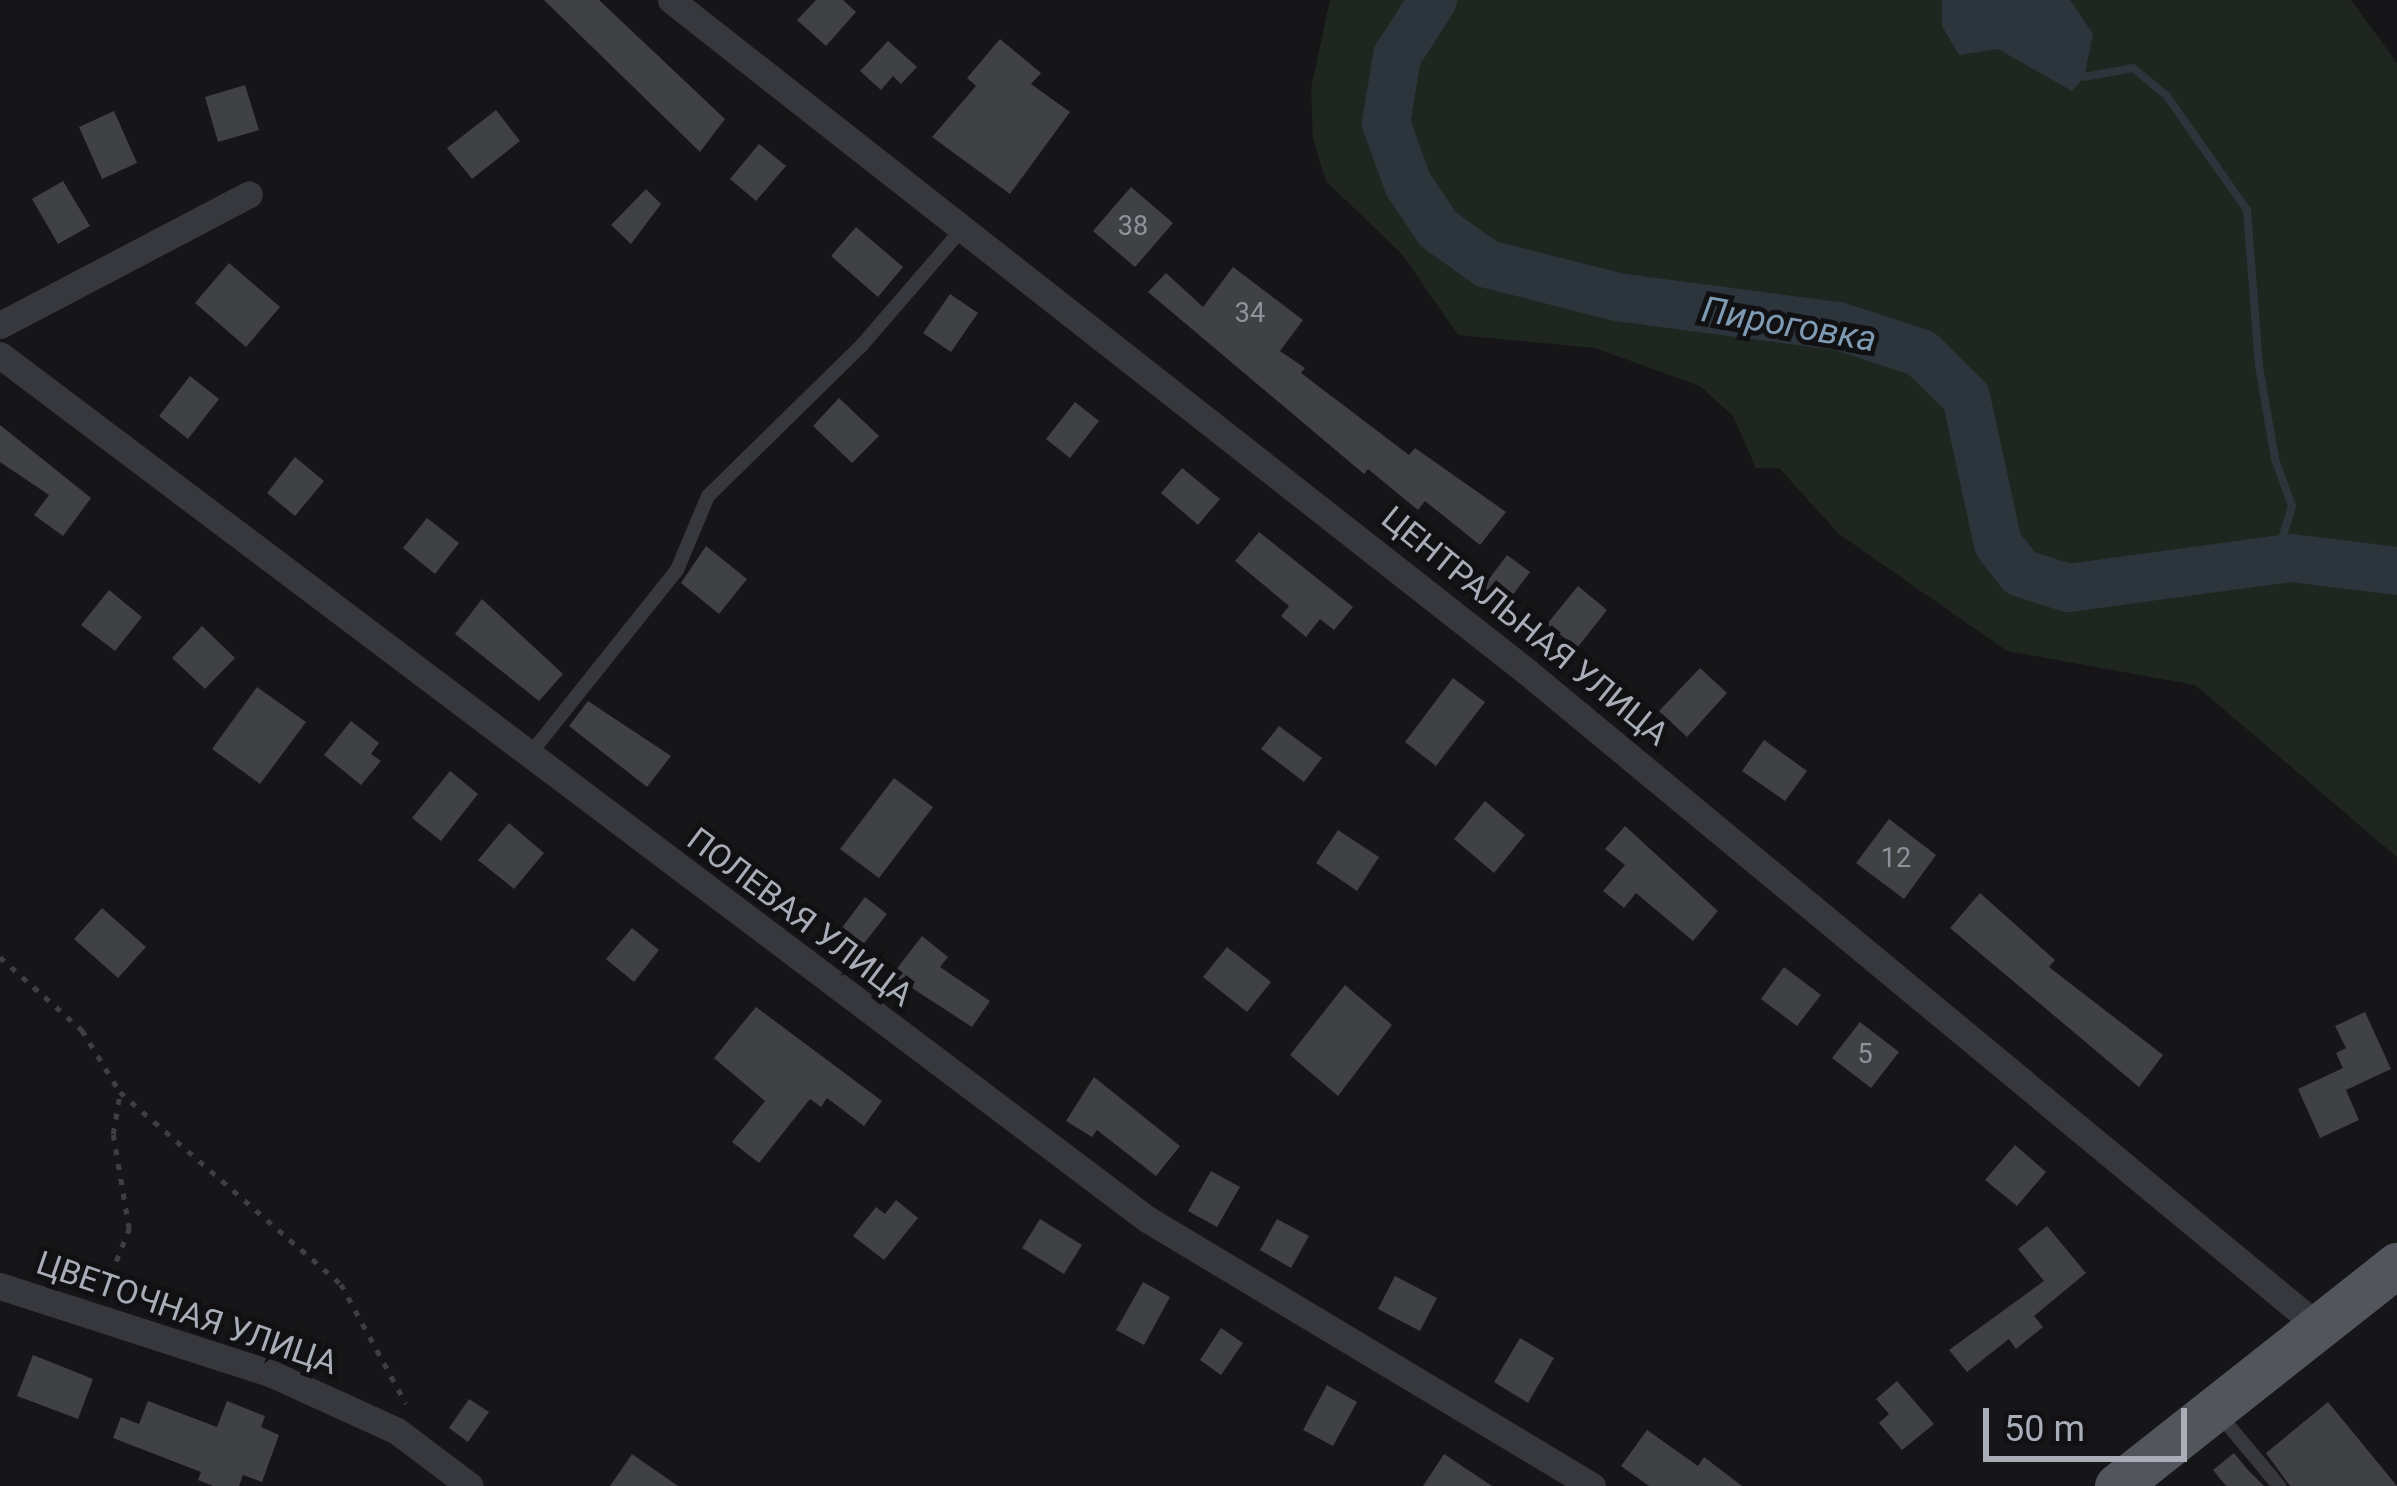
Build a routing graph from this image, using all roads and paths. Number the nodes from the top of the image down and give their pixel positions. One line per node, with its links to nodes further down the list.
1 (671, 0): 3 (street, ЦЕНТРАЛЬНАЯ УЛИЦА)
2 (249, 194): 4 (street)
3 (966, 224): 6 (lane); 12 (street, ЦЕНТРАЛЬНАЯ УЛИЦА)
4 (0, 325)
5 (0, 355): 6 (street, ПОЛЕВАЯ УЛИЦА)
6 (530, 754): 16 (street, ПОЛЕВАЯ УЛИЦА)
7 (0, 957): 8 (path)
8 (120, 1092): 11 (path); 14 (path)
9 (2397, 1265): 12 (main road)
10 (0, 1286): 11 (street, ЦВЕТОЧНАЯ УЛИЦА)
11 (82, 1316): 14 (street, ЦВЕТОЧНАЯ УЛИЦА)
12 (2319, 1327): 13 (main road)
13 (2216, 1410): 17 (main road); 18 (lane)
14 (415, 1445): 15 (street, ЦВЕТОЧНАЯ УЛИЦА)
15 (470, 1486)
16 (1592, 1486)
17 (2117, 1486)
18 (2279, 1486)

